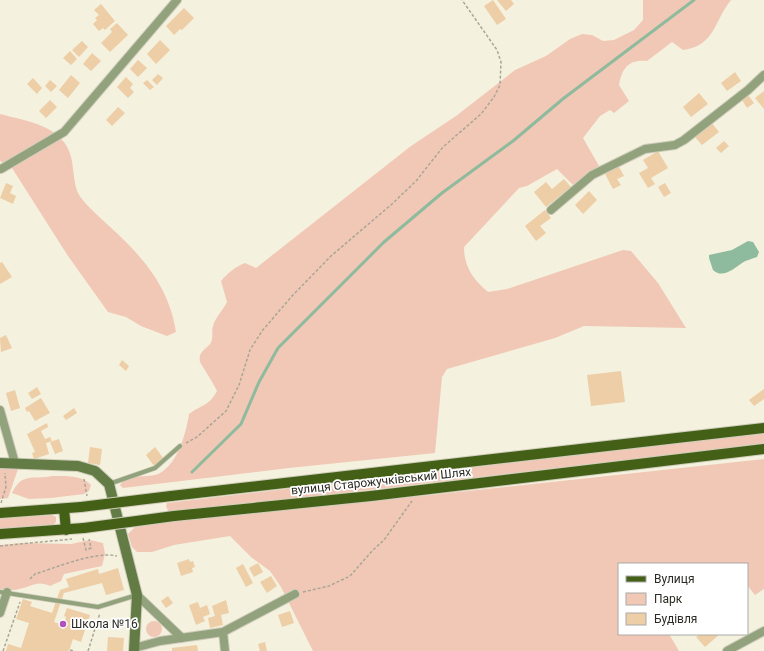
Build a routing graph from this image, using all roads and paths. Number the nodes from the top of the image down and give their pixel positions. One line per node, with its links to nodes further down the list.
1 (177, 0): 3 (street)
2 (462, 0): 9 (path)
3 (169, 3): 5 (street)
4 (764, 75): 6 (street)
5 (0, 169)
6 (551, 210)
7 (0, 410): 11 (street)
8 (764, 428): 17 (main road, вулиця Старожучківський Шлях, bridge)
9 (180, 446): 13 (lane)
10 (764, 449): 14 (main road, вулиця Старожучківський Шлях)
11 (7, 463): 13 (street); 16 (path)
12 (84, 477): 15 (path)
13 (109, 484): 26 (street)
14 (420, 490): 21 (main road, вулиця Старожучківський Шлях, bridge); 30 (path)
15 (82, 496)
16 (0, 508)
17 (64, 509): 18 (main road, вулиця Старожучківський Шлях); 19 (main road)
18 (0, 513)
19 (66, 530): 20 (main road, вулиця Старожучківський Шлях); 21 (main road, вулиця Старожучківський Шлях)
20 (0, 534)
21 (84, 534): 22 (path); 24 (path)
22 (78, 538)
23 (74, 539): 25 (path)
24 (89, 539)
25 (0, 546)
26 (127, 558): 27 (path); 31 (street)
27 (30, 579)
28 (4, 592): 29 (lane); 33 (street)
29 (22, 594): 32 (lane); 39 (path)
30 (295, 594): 35 (street)
31 (137, 595): 32 (lane); 36 (street); 38 (street)
32 (102, 605): 41 (path)
33 (0, 613)
34 (764, 631): 43 (street)
35 (223, 632): 36 (street); 42 (street)
36 (182, 638): 38 (street)
37 (70, 650): 40 (path)
38 (134, 650)
39 (3, 651)
40 (74, 651)
41 (88, 651)
42 (226, 651)
43 (727, 651)

